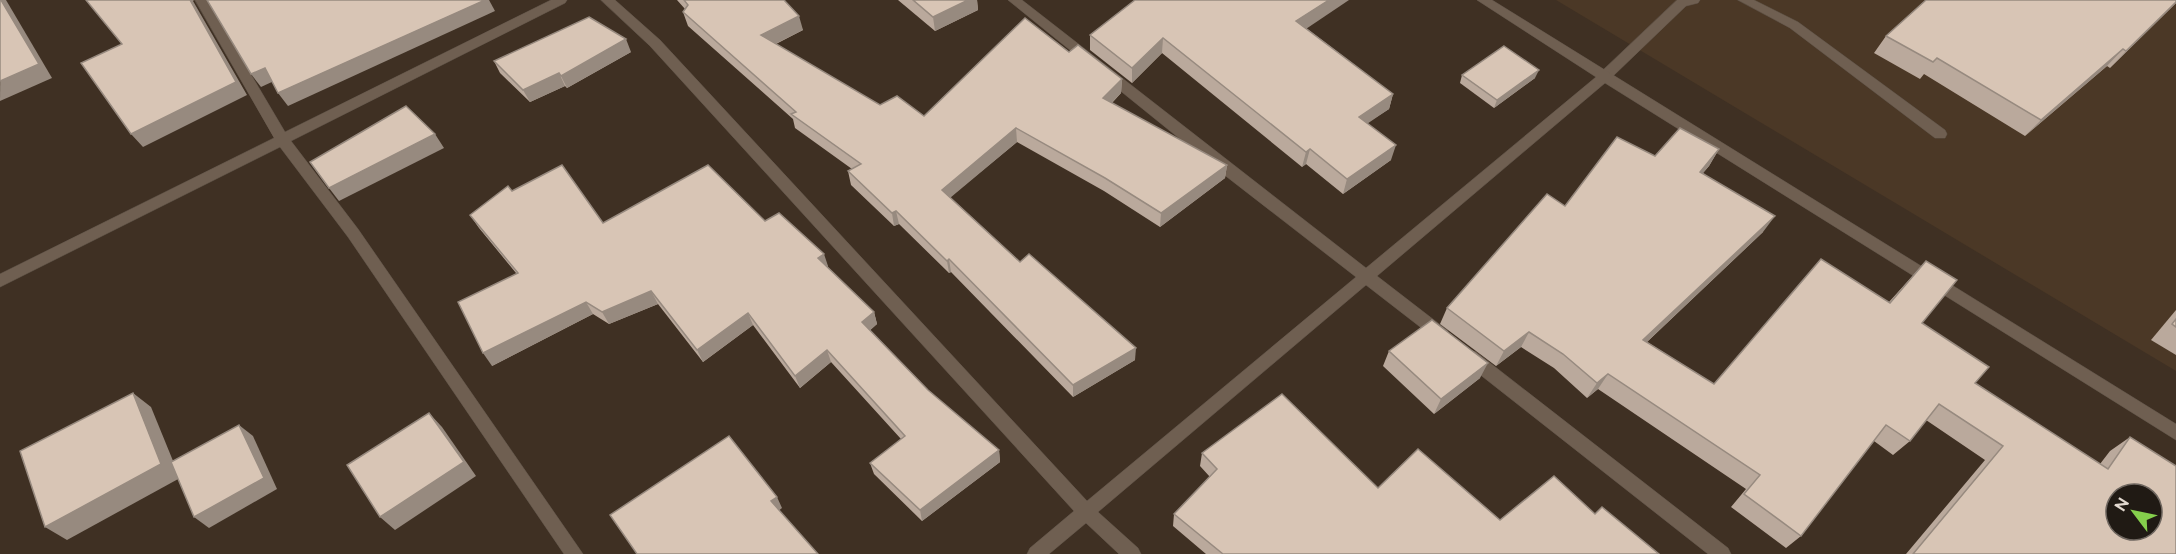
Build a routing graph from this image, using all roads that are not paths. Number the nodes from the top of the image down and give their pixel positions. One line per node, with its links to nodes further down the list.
1 (201, 0): 10 (street)
2 (561, 0): 10 (street)
3 (607, 0): 14 (street)
4 (1014, 0): 11 (street)
5 (1483, 0): 8 (street)
6 (1694, 0): 8 (street)
7 (1744, 0): 9 (street)
8 (1606, 75): 11 (street); 13 (street)
9 (1940, 134)
10 (282, 140): 12 (street); 15 (street)
11 (1368, 276): 14 (street); 18 (street)
12 (0, 281)
13 (2176, 433)
14 (1087, 513): 16 (street); 17 (street)
15 (574, 554)
16 (1036, 554)
17 (1132, 554)
18 (1722, 554)

